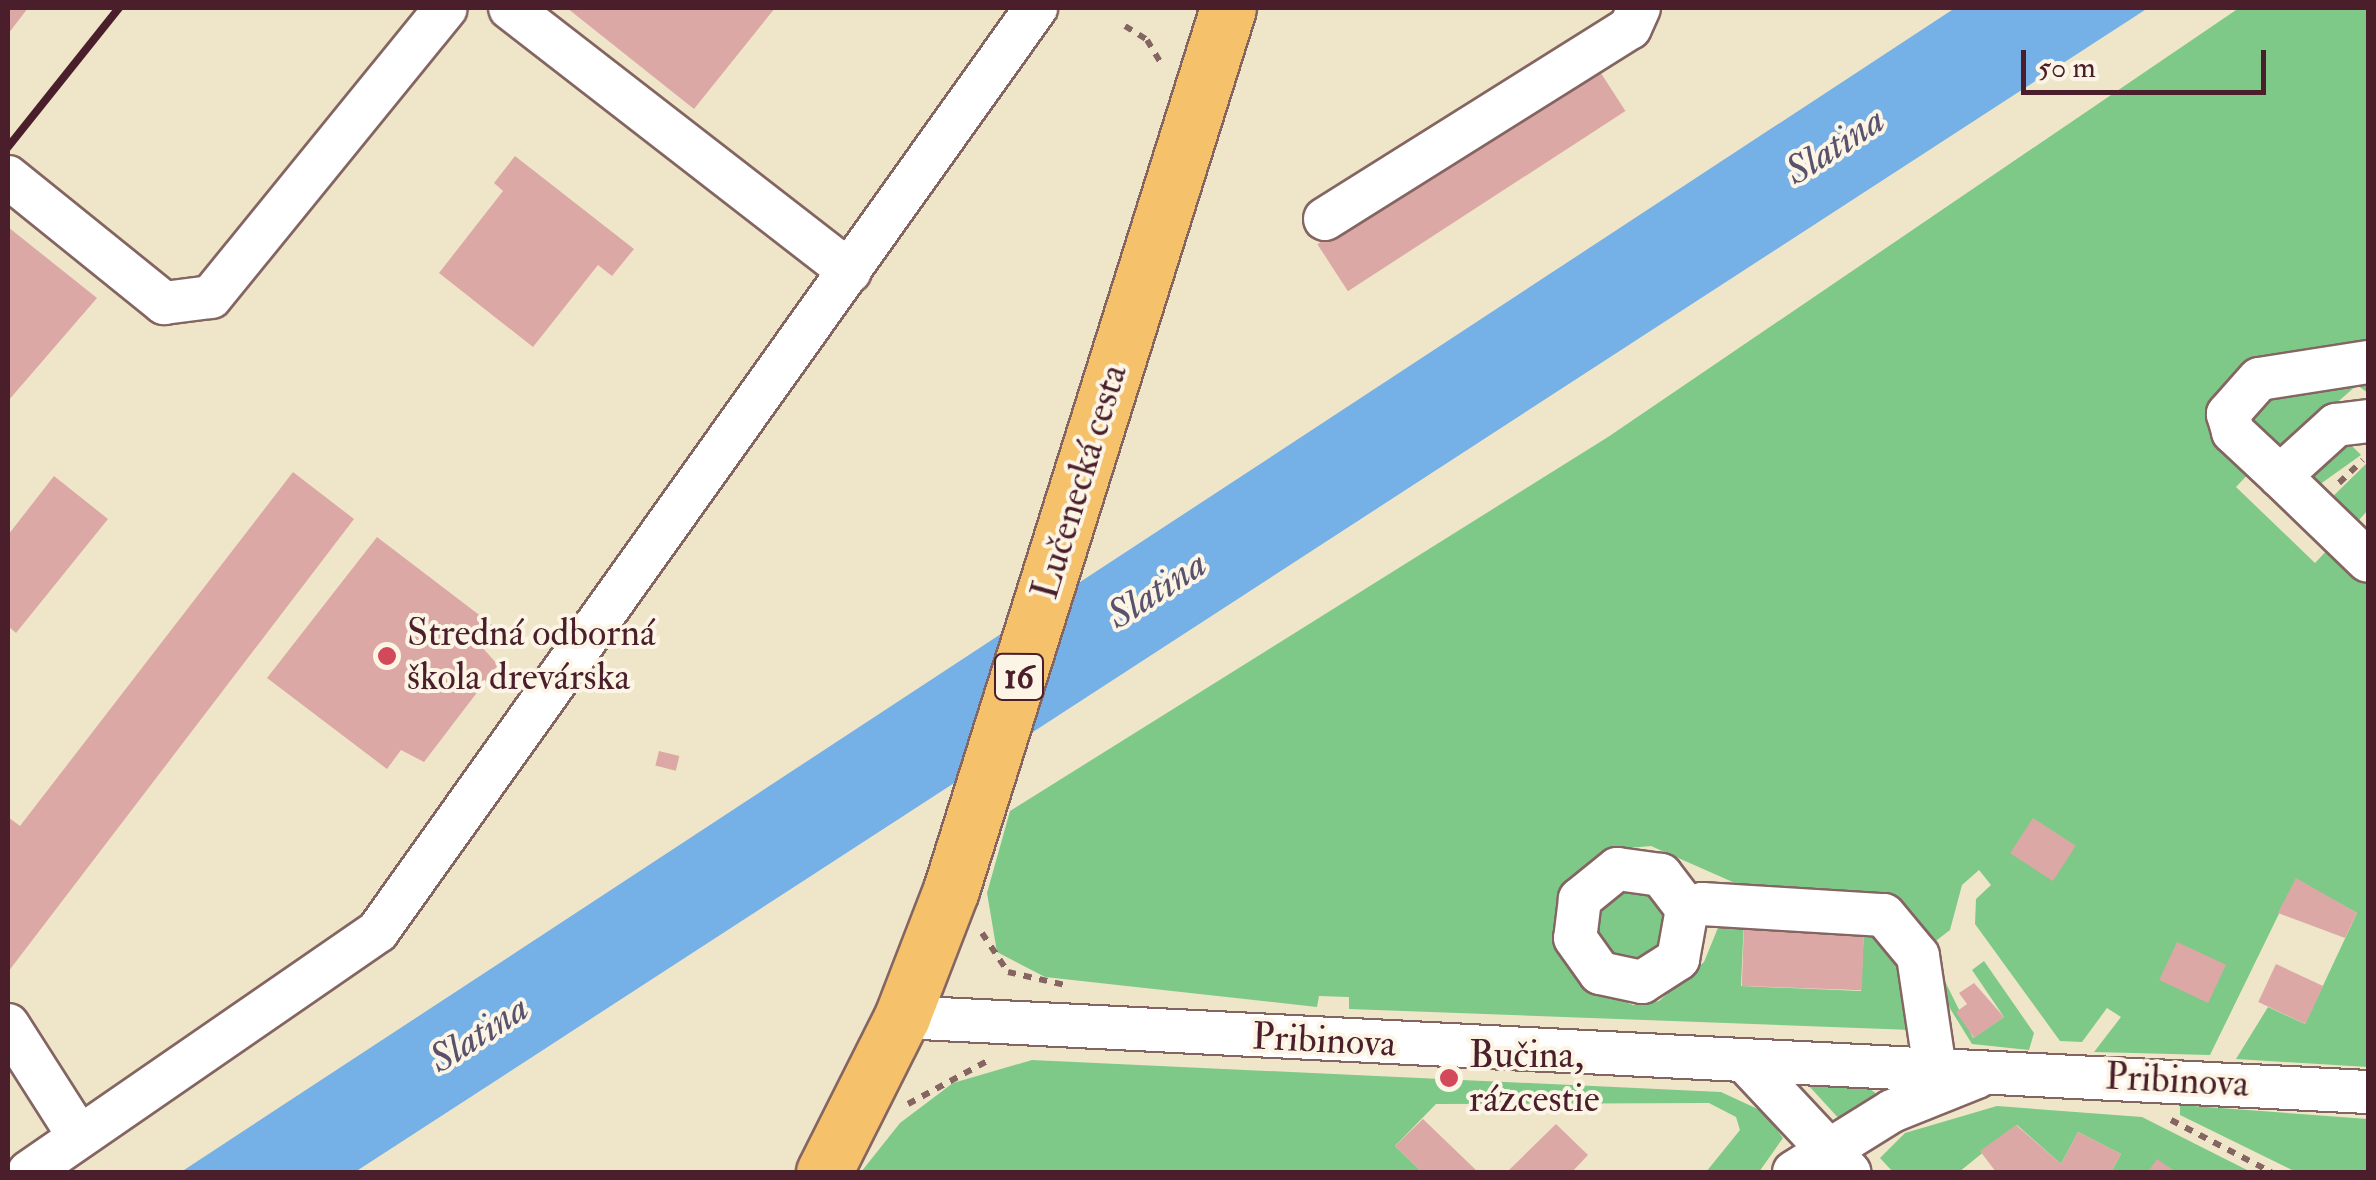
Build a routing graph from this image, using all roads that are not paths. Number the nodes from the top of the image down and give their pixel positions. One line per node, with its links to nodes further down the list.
1 (446, 8): 6 (street)
2 (510, 8): 8 (street)
3 (1036, 8): 8 (street)
4 (1228, 8): 14 (main road, Lučenecká cesta / 16)
5 (1639, 8): 7 (street)
6 (8, 177)
7 (1325, 220)
8 (850, 272): 20 (street)
9 (2368, 362): 11 (street)
10 (2368, 421): 11 (street)
11 (2280, 476): 12 (street)
12 (2368, 561)
13 (1687, 909): 17 (street)
14 (902, 1018): 16 (street, Pribinova); 23 (main road, Lučenecká cesta / 16)
15 (8, 1025): 20 (street)
16 (1744, 1060): 17 (street, Pribinova); 21 (street)
17 (1935, 1070): 18 (street, Pribinova)
18 (1986, 1073): 19 (street, Pribinova); 21 (street, Pribinova)
19 (2368, 1092)
20 (78, 1136): 22 (street)
21 (1823, 1165)
22 (29, 1172)
23 (824, 1172)

